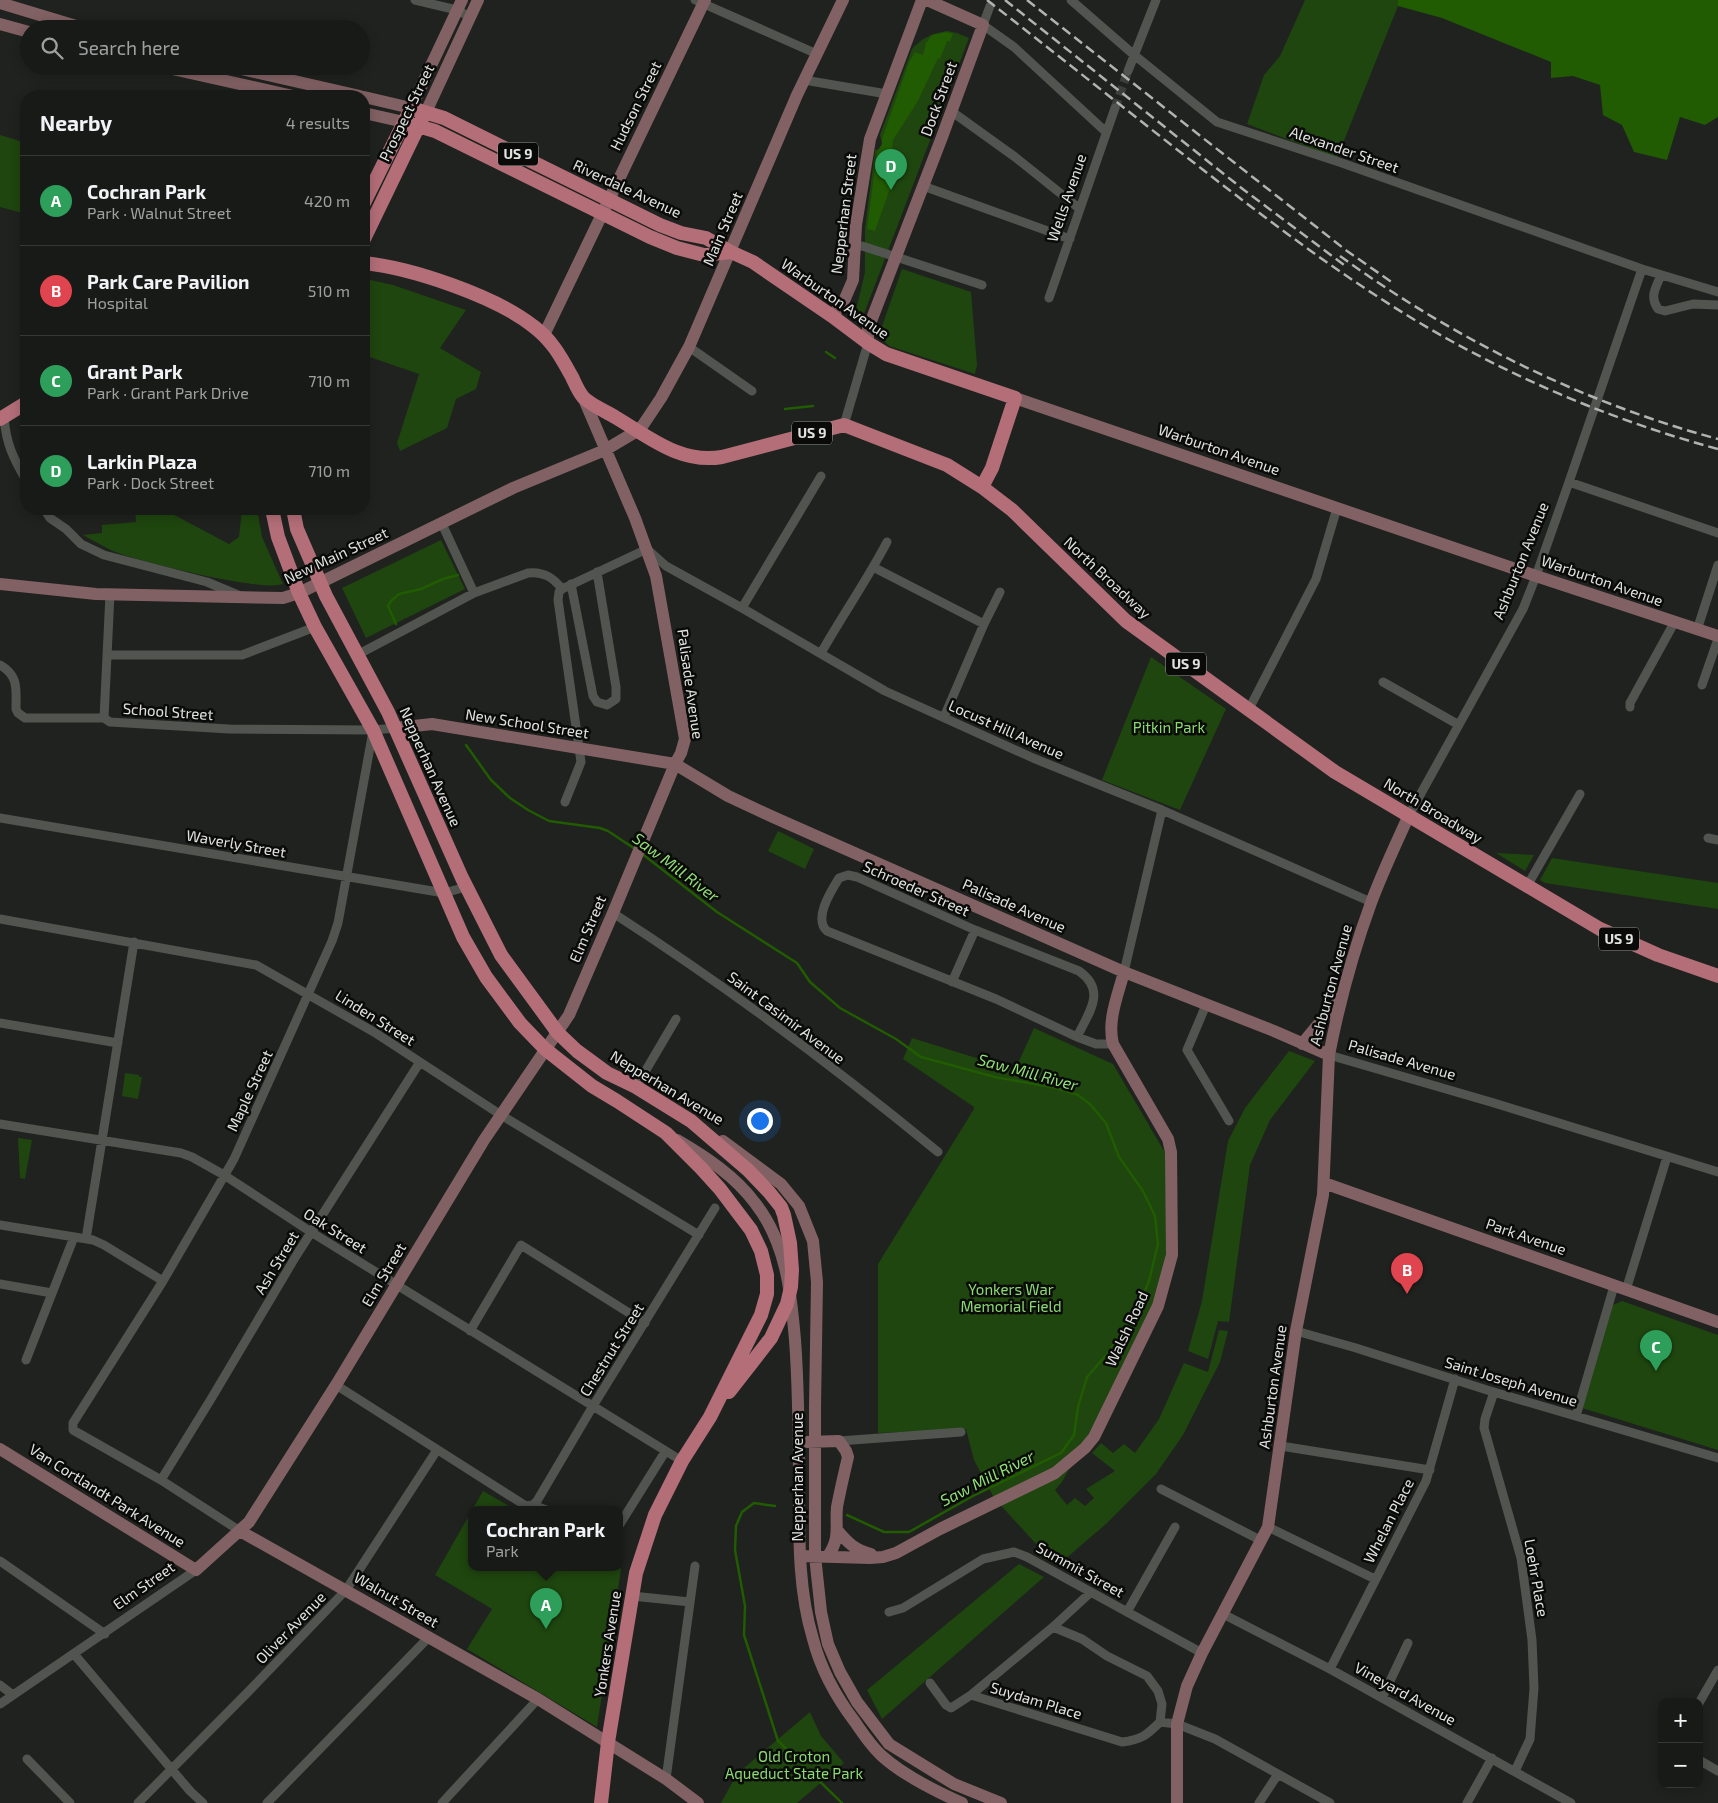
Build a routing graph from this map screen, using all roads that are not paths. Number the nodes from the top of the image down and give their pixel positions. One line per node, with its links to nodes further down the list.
1 (415, 0): 10 (street)
2 (478, 0): 12 (street, Prospect Street)
3 (843, 0): 17 (street, Main Street)
4 (922, 0): 25 (street, Nepperhan Street)
5 (927, 0): 15 (street)
6 (1071, 0): 18 (street, Alexander Street)
7 (1156, 0): 18 (street)
8 (701, 1): 17 (street); 37 (street, Hudson Street)
9 (4, 3): 13 (street); 14 (street)
10 (459, 5): 12 (street); 27 (street, Prospect Street)
11 (990, 6): 15 (street, Dock Street)
12 (470, 17): 29 (street, Prospect Street)
13 (58, 20)
14 (0, 25): 16 (street)
15 (983, 25): 30 (street, Dock Street); 34 (street)
16 (20, 30)
17 (816, 54): 22 (street, Main Street)
18 (1133, 54): 19 (street); 46 (street, Alexander Street)
19 (1128, 71)
20 (200, 75): 23 (street)
21 (267, 75): 24 (street, Riverdale Avenue)
22 (804, 80): 25 (street); 43 (street, Main Street)
23 (267, 90)
24 (332, 90)
25 (887, 94): 42 (street, Nepperhan Street)
26 (370, 99): 27 (street, Riverdale Avenue)
27 (410, 108): 29 (main road, Riverdale Avenue / US 9); 32 (main road, Prospect Street)
28 (1114, 108): 34 (street, Wells Avenue)
29 (426, 112): 33 (main road, Prospect Street); 37 (main road, Riverdale Avenue / US 9)
30 (951, 112): 35 (street, Dock Street); 38 (street)
31 (370, 114): 32 (street, Riverdale Avenue)
32 (404, 122): 33 (main road, Riverdale Avenue); 36 (main road, Prospect Street)
33 (419, 126): 39 (main road, Riverdale Avenue); 40 (main road, Prospect Street)
34 (1106, 132): 38 (street, Wells Avenue)
35 (923, 186): 41 (street); 44 (street, Dock Street)
36 (370, 191)
37 (609, 199): 39 (street, Hudson Street); 43 (main road, Riverdale Avenue / US 9)
38 (1080, 209): 41 (street, Wells Avenue)
39 (602, 213): 43 (main road, Riverdale Avenue); 53 (street, Hudson Street)
40 (370, 227)
41 (1070, 239): 50 (street, Wells Avenue)
42 (854, 247): 44 (street); 52 (street, Nepperhan Street)
43 (731, 252): 52 (main road, Warburton Avenue / US 9); 55 (street, Main Street)
44 (896, 257): 48 (street); 54 (street, Dock Street)
45 (370, 264): 53 (main road)
46 (1642, 269): 47 (street, Alexander Street); 66 (street, Ashburton Avenue)
47 (1661, 275): 49 (street, Alexander Street); 51 (street)
48 (982, 285)
49 (1718, 292)
50 (1049, 298)
51 (1718, 305)
52 (832, 316): 54 (main road, Warburton Avenue / US 9)
53 (544, 334): 57 (main road)
54 (868, 344): 58 (main road, Warburton Avenue / US 9); 61 (street)
55 (689, 347): 56 (street); 62 (street, Main Street)
56 (752, 391)
57 (583, 398): 62 (main road, US 9); 63 (street, Palisade Avenue)
58 (1015, 398): 67 (main road); 68 (street, Warburton Avenue)
59 (20, 407): 60 (main road)
60 (2, 418): 64 (street)
61 (844, 425): 62 (main road, US 9); 67 (main road, North Broadway / US 9)
62 (637, 431): 63 (street, Main Street)
63 (605, 450): 72 (street, New Main Street); 75 (street, Palisade Avenue)
64 (20, 470)
65 (821, 476): 89 (street)
66 (1569, 482): 73 (street); 79 (street, Ashburton Avenue)
67 (982, 488): 102 (main road, North Broadway / US 9)
68 (1337, 508): 79 (street, Warburton Avenue); 102 (street)
69 (48, 515): 88 (street)
70 (273, 515): 85 (main road, Nepperhan Avenue)
71 (294, 515): 80 (main road, Nepperhan Avenue)
72 (442, 524): 80 (street, New Main Street); 86 (street)
73 (1718, 533)
74 (886, 542): 77 (street)
75 (647, 549): 78 (street); 89 (street, Locust Hill Avenue); 109 (street, Palisade Avenue)
76 (1718, 565): 93 (street)
77 (873, 567): 91 (street); 95 (street)
78 (597, 572): 82 (street); 82 (street)
79 (1536, 576): 90 (street, Warburton Avenue); 105 (street, Ashburton Avenue)
80 (321, 583): 85 (street, New Main Street); 97 (main road, Nepperhan Avenue)
81 (0, 584): 87 (street, New Main Street)
82 (571, 584): 83 (street)
83 (562, 589): 86 (street); 108 (street)
84 (1000, 592): 91 (street)
85 (299, 593): 88 (street, New Main Street); 92 (main road, Nepperhan Avenue)
86 (474, 593): 97 (street)
87 (110, 594): 88 (street, New Main Street); 96 (street)
88 (243, 597)
89 (742, 608): 95 (street, Locust Hill Avenue)
90 (1674, 623): 93 (street, Warburton Avenue); 101 (street)
91 (984, 624): 103 (street)
92 (314, 627): 96 (street); 107 (main road, Nepperhan Avenue)
93 (1697, 630): 94 (street, Warburton Avenue)
94 (1718, 637): 100 (street)
95 (821, 653): 103 (street, Locust Hill Avenue)
96 (107, 655): 104 (street)
97 (357, 655): 106 (main road, Nepperhan Avenue)
98 (0, 665): 104 (street, School Street)
99 (1383, 682): 105 (street)
100 (1702, 685)
101 (1630, 707)
102 (1249, 709): 113 (main road, North Broadway / US 9)
103 (944, 717): 112 (street, Locust Hill Avenue)
104 (104, 718): 107 (street, School Street)
105 (1459, 725): 113 (street, Ashburton Avenue)
106 (396, 728): 107 (street, New School Street); 108 (street, New School Street); 119 (main road, Nepperhan Avenue)
107 (373, 730): 117 (street, Maple Street); 120 (main road, Nepperhan Avenue)
108 (580, 749): 109 (street, New School Street); 111 (street)
109 (675, 764): 122 (street, Elm Street); 126 (street, Palisade Avenue)
110 (1580, 794): 118 (street)
111 (565, 802)
112 (1162, 810): 121 (street, Locust Hill Avenue); 126 (street)
113 (1409, 815): 118 (main road, North Broadway / US 9); 121 (street, Ashburton Avenue)
114 (0, 818): 117 (street, Waverly Street)
115 (1708, 838): 116 (street)
116 (1718, 840)
117 (347, 877): 120 (street, Waverly Street); 129 (street, Maple Street)
118 (1527, 886): 127 (main road, North Broadway / US 9)
119 (466, 887): 120 (street, Waverly Street); 134 (main road, Nepperhan Avenue)
120 (444, 893): 139 (main road, Nepperhan Avenue)
121 (1371, 902): 130 (street, Ashburton Avenue)
122 (613, 913): 134 (street, Elm Street); 149 (street, Saint Casimir Avenue)
123 (0, 919): 125 (street, Linden Street)
124 (975, 930): 128 (street); 128 (street, Schroeder Street); 135 (street, Schroeder Street)
125 (134, 942): 129 (street, Linden Street); 136 (street)
126 (1124, 972): 131 (street, Palisade Avenue); 137 (street, Walsh Road)
127 (1718, 976)
128 (952, 982): 135 (street, Schroeder Street)
129 (309, 994): 141 (street, Linden Street); 152 (street, Maple Street)
130 (1343, 995): 138 (street); 140 (street, Ashburton Avenue)
131 (1206, 1005): 138 (street, Palisade Avenue); 145 (street)
132 (676, 1019): 142 (street)
133 (0, 1023): 136 (street)
134 (558, 1033): 139 (street, Elm Street); 142 (main road, Nepperhan Avenue)
135 (1077, 1037): 137 (street, Schroeder Street)
136 (118, 1043): 148 (street)
137 (1113, 1044): 202 (street, Walsh Road)
138 (1302, 1044): 140 (street, Palisade Avenue)
139 (545, 1049): 143 (street, Elm Street); 147 (main road, Nepperhan Avenue)
140 (1330, 1055): 150 (street, Palisade Avenue); 153 (street, Ashburton Avenue)
141 (420, 1062): 143 (street, Linden Street); 156 (street, Ash Street)
142 (636, 1087): 144 (main road, Nepperhan Avenue)
143 (501, 1115): 157 (street, Linden Street); 162 (street, Elm Street)
144 (692, 1121): 174 (main road, Yonkers Avenue); 179 (street, Nepperhan Avenue)
145 (1229, 1121)
146 (0, 1124): 148 (street, Oak Street)
147 (666, 1133): 174 (main road, Yonkers Avenue); 181 (street, Nepperhan Avenue)
148 (102, 1141): 152 (street, Oak Street); 159 (street)
149 (938, 1152)
150 (1667, 1157): 151 (street, Palisade Avenue); 163 (street)
151 (1718, 1172)
152 (224, 1175): 156 (street, Oak Street); 160 (street, Maple Street)
153 (1324, 1183): 163 (street, Park Avenue); 168 (street, Ashburton Avenue)
154 (715, 1208): 157 (street, Chestnut Street)
155 (0, 1225): 158 (street)
156 (311, 1232): 162 (street, Oak Street); 190 (street, Ash Street)
157 (699, 1235): 166 (street, Chestnut Street)
158 (74, 1236): 159 (street); 164 (street)
159 (86, 1238): 160 (street)
160 (163, 1281): 176 (street, Maple Street)
161 (0, 1284): 164 (street)
162 (397, 1286): 167 (street, Oak Street); 171 (street, Elm Street)
163 (1620, 1288): 165 (street, Park Avenue); 175 (street)
164 (52, 1293): 169 (street)
165 (1718, 1322)
166 (645, 1323): 167 (street); 173 (street, Chestnut Street)
167 (470, 1331): 173 (street, Oak Street)
168 (1296, 1332): 170 (street, Saint Joseph Avenue); 182 (street, Ashburton Avenue)
169 (26, 1360)
170 (1455, 1379): 172 (street, Saint Joseph Avenue); 189 (street, Whelan Place)
171 (336, 1386): 184 (street); 197 (street, Elm Street)
172 (1494, 1392): 175 (street, Saint Joseph Avenue); 237 (street, Loehr Place)
173 (593, 1406): 185 (street, Oak Street); 192 (street, Chestnut Street)
174 (710, 1416): 188 (main road, Yonkers Avenue)
175 (1576, 1416): 187 (street, Saint Joseph Avenue)
176 (73, 1430): 190 (street, Walnut Street)
177 (961, 1432): 178 (street)
178 (862, 1439): 180 (street); 186 (street)
179 (815, 1441): 180 (street); 181 (street); 200 (street, Nepperhan Avenue)
180 (839, 1441): 186 (street)
181 (799, 1442): 199 (street, Nepperhan Avenue)
182 (1281, 1446): 189 (street); 195 (street, Ashburton Avenue)
183 (0, 1449): 205 (street, Van Cortlandt Park Avenue)
184 (437, 1450): 192 (street); 207 (street, Oliver Avenue)
185 (665, 1452): 188 (street, Oak Street); 193 (street)
186 (848, 1457): 196 (street)
187 (1718, 1458)
188 (682, 1461): 209 (main road, Yonkers Avenue)
189 (1430, 1470): 206 (street, Whelan Place)
190 (160, 1480): 197 (street, Walnut Street)
191 (1160, 1489): 198 (street)
192 (533, 1505)
193 (623, 1519)
194 (1175, 1527): 212 (street)
195 (1268, 1527): 198 (street, Ashburton Avenue); 206 (street)
196 (838, 1530): 201 (street); 202 (street)
197 (240, 1531): 205 (street, Elm Street); 207 (street, Walnut Street)
198 (1262, 1541): 213 (street, Ashburton Avenue)
199 (800, 1556): 200 (street, Walsh Road); 248 (street, Nepperhan Avenue)
200 (815, 1556): 201 (street, Walsh Road); 249 (street, Nepperhan Avenue)
201 (828, 1556): 202 (street, Walsh Road)
202 (883, 1557)
203 (0, 1561): 215 (street)
204 (695, 1566): 210 (street)
205 (196, 1570): 215 (street, Elm Street)
206 (1375, 1579): 220 (street, Whelan Place)
207 (346, 1590): 216 (street, Walnut Street); 236 (street, Oliver Avenue)
208 (1091, 1592): 211 (street, Summit Street); 212 (street, Summit Street); 214 (street, Suydam Place)
209 (632, 1596): 210 (street); 232 (main road, Yonkers Avenue)
210 (690, 1602): 240 (street)
211 (889, 1612)
212 (1127, 1612): 218 (street, Summit Street)
213 (1223, 1614): 218 (street, Ashburton Avenue); 220 (street, Vineyard Avenue)
214 (1053, 1627): 225 (street, Suydam Place); 230 (street)
215 (105, 1634): 219 (street, Elm Street)
216 (429, 1637): 228 (street, Walnut Street); 244 (street)
217 (1408, 1643): 226 (street)
218 (1202, 1653): 231 (street, Ashburton Avenue)
219 (74, 1654): 224 (street, Elm Street); 236 (street)
220 (1330, 1669): 226 (street, Vineyard Avenue)
221 (1718, 1670): 227 (street)
222 (930, 1683): 225 (street)
223 (0, 1685): 224 (street)
224 (13, 1694): 229 (street, Elm Street)
225 (971, 1694): 230 (street, Suydam Place)
226 (1382, 1698): 233 (street, Vineyard Avenue)
227 (1702, 1698)
228 (538, 1699): 232 (street, Walnut Street); 245 (street)
229 (0, 1704)
230 (1160, 1722): 231 (street)
231 (1177, 1724): 239 (street); 250 (street, Ashburton Avenue)
232 (608, 1742): 240 (street, Walnut Street); 246 (main road, Yonkers Avenue)
233 (1492, 1758): 237 (street, Vineyard Avenue); 253 (street)
234 (27, 1759): 241 (street)
235 (1703, 1762): 238 (street)
236 (172, 1769): 242 (street, Oliver Avenue); 243 (street)
237 (1515, 1771): 254 (street, Vineyard Avenue)
238 (1718, 1771)
239 (1278, 1774): 251 (street); 252 (street)
240 (666, 1779): 247 (street, Walnut Street)
241 (70, 1803)
242 (138, 1803)
243 (203, 1803)
244 (267, 1803)
245 (442, 1803)
246 (602, 1803)
247 (698, 1803)
248 (962, 1803)
249 (1000, 1803)
250 (1177, 1803)
251 (1259, 1803)
252 (1330, 1803)
253 (1466, 1803)
254 (1571, 1803)

